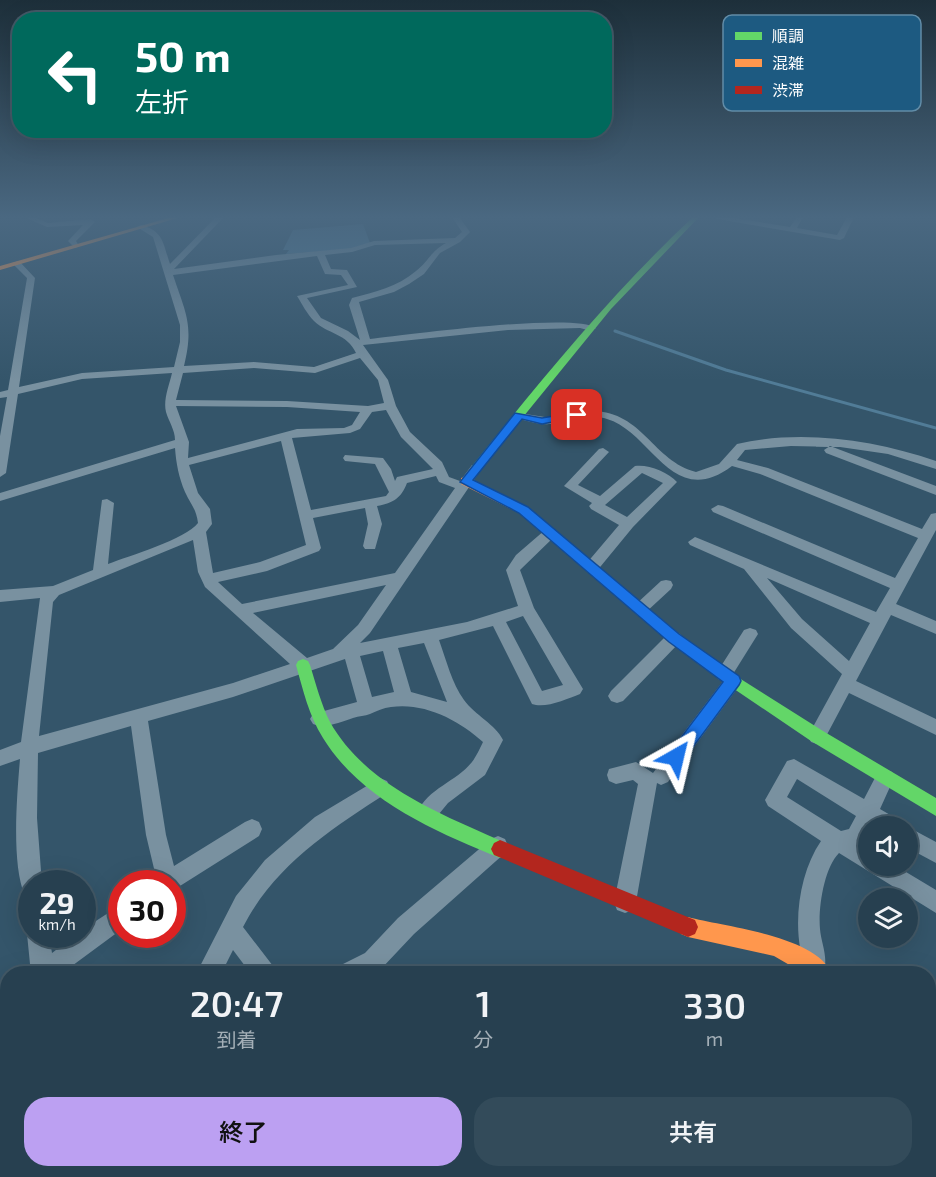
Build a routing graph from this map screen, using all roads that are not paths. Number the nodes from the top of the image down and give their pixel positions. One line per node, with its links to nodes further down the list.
1 (24, 272): 11 (street)
2 (174, 272): 6 (street)
3 (328, 272): 8 (street)
4 (421, 272): 8 (street)
5 (638, 272): 7 (street)
6 (167, 273): 10 (street)
7 (591, 328): 8 (street); 16 (street)
8 (361, 342): 9 (street)
9 (362, 354): 10 (street); 14 (street)
10 (179, 369): 11 (street); 13 (street)
11 (14, 393): 12 (street); 27 (street)
12 (0, 395)
13 (170, 403): 15 (street); 18 (street)
14 (390, 406): 15 (street); 26 (street)
15 (368, 409): 17 (street)
16 (519, 416): 22 (street); 25 (street)
17 (286, 436): 23 (street); 36 (street)
18 (183, 442): 23 (street); 31 (street)
19 (830, 450): 29 (street)
20 (603, 452): 32 (street)
21 (349, 458): 30 (street)
22 (729, 462): 24 (street); 41 (street)
23 (182, 463): 39 (street)
24 (936, 465)
25 (476, 468): 28 (street)
26 (440, 471): 28 (street); 30 (street)
27 (0, 473)
28 (463, 484): 40 (street); 47 (street)
29 (936, 491)
30 (397, 492): 34 (street)
31 (0, 496)
32 (601, 502): 38 (street); 38 (street)
33 (107, 503): 46 (street)
34 (370, 503): 36 (street); 43 (street)
35 (718, 509): 50 (street)
36 (306, 515): 48 (street)
37 (936, 517): 41 (street)
38 (628, 524): 45 (street)
39 (199, 532): 46 (street); 48 (street)
40 (550, 533): 45 (street); 53 (street)
41 (926, 536): 50 (street)
42 (695, 542): 44 (street)
43 (370, 546)
44 (749, 566): 56 (street); 66 (street)
45 (591, 568): 54 (street)
46 (100, 573): 51 (street)
47 (400, 578): 55 (street); 63 (street)
48 (208, 579): 55 (street)
49 (666, 585): 54 (street)
50 (898, 585): 56 (street)
51 (54, 591): 52 (street); 75 (street)
52 (0, 596)
53 (527, 609): 57 (street); 57 (street)
54 (640, 609): 61 (street)
55 (239, 610): 64 (street)
56 (884, 614): 58 (street); 66 (street)
57 (496, 619): 60 (street)
58 (936, 628)
59 (750, 634): 65 (street)
60 (429, 636): 62 (street); 72 (street)
61 (674, 638): 65 (street); 67 (street)
62 (389, 645): 63 (street); 68 (street)
63 (345, 653): 64 (street); 69 (street)
64 (303, 665): 70 (street); 71 (street)
65 (728, 677): 74 (street); 78 (street)
66 (850, 678): 73 (street); 74 (street)
67 (617, 696)
68 (405, 700): 69 (street); 72 (street)
69 (368, 708): 71 (street)
70 (139, 717): 75 (street); 92 (street)
71 (320, 719): 80 (street)
72 (471, 721): 82 (street)
73 (936, 726)
74 (817, 736): 79 (street)
75 (30, 747): 76 (street); 91 (street)
76 (0, 758)
77 (615, 775): 95 (street)
78 (661, 776)
79 (885, 778): 81 (street); 83 (street)
80 (380, 787): 82 (street); 98 (street)
81 (936, 808)
82 (427, 813): 88 (street)
83 (867, 813): 84 (street); 86 (street); 86 (street)
84 (872, 816)
85 (252, 829): 93 (street)
86 (838, 842): 89 (street); 106 (street)
87 (918, 843): 90 (street)
88 (498, 846): 95 (street); 104 (street)
89 (858, 854)
90 (936, 854)
91 (29, 870)
92 (163, 870)
93 (185, 870)
94 (893, 876): 96 (street)
95 (626, 902): 105 (street)
96 (936, 902)
97 (108, 925): 101 (street)
98 (231, 929): 102 (street); 103 (street)
99 (40, 948): 100 (street)
100 (42, 966)
101 (54, 966)
102 (211, 966)
103 (259, 966)
104 (363, 966)
105 (812, 966)
106 (818, 966)

